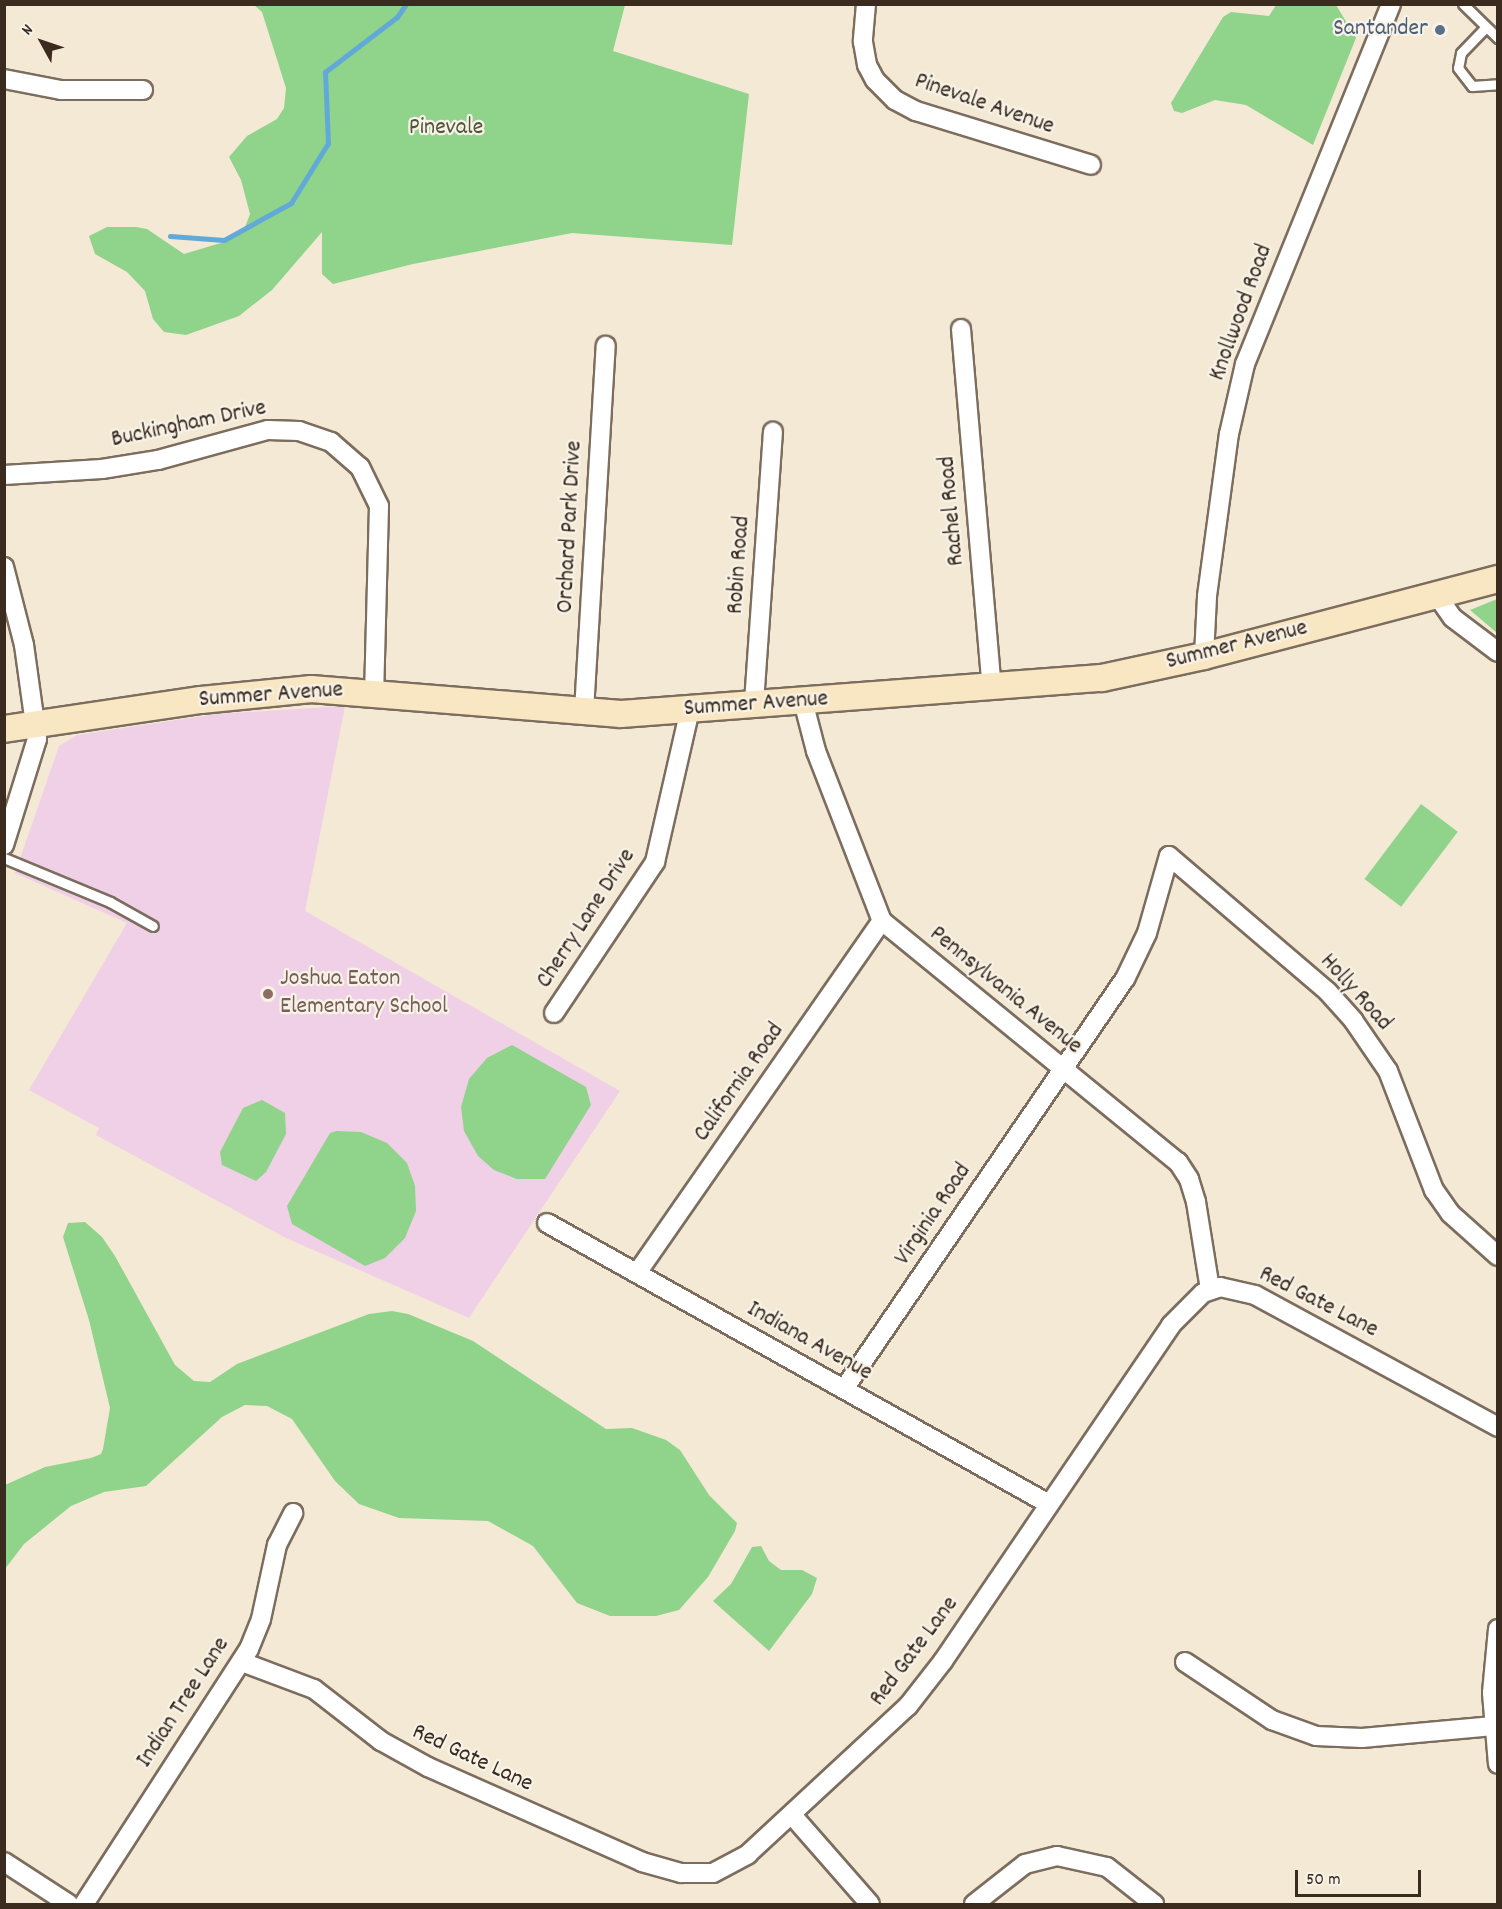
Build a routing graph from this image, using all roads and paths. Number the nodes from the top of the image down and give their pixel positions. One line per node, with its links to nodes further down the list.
1 (866, 4): 9 (street, Pinevale Avenue)
2 (1390, 4): 18 (street, Knollwood Road)
3 (1463, 4): 4 (lane)
4 (1486, 27): 5 (lane); 7 (lane)
5 (1497, 38)
6 (4, 79): 8 (street)
7 (1497, 84)
8 (143, 90)
9 (1091, 165)
10 (961, 329): 19 (street, Rachel Road)
11 (606, 346): 24 (street, Orchard Park Drive)
12 (773, 432): 22 (street, Robin Road)
13 (4, 475): 20 (street, Buckingham Drive)
14 (4, 567): 25 (street)
15 (1497, 579): 16 (street, Summer Avenue)
16 (1436, 594): 17 (street); 18 (street, Summer Avenue)
17 (1497, 652)
18 (1204, 656): 19 (street, Summer Avenue)
19 (992, 688): 21 (street, Summer Avenue)
20 (374, 692): 24 (street, Summer Avenue); 25 (street, Summer Avenue)
21 (803, 701): 22 (street, Summer Avenue); 30 (street, Pennsylvania Avenue)
22 (754, 702): 23 (street, Summer Avenue)
23 (690, 710): 24 (street, Summer Avenue); 32 (street, Cherry Lane Drive)
24 (584, 711)
25 (37, 724): 26 (street, Summer Avenue); 27 (street)
26 (4, 729)
27 (4, 845)
28 (1170, 856): 33 (street, Virginia Road); 35 (street, Holly Road)
29 (4, 858): 31 (lane)
30 (882, 921): 33 (street, Pennsylvania Avenue); 36 (street, California Road)
31 (153, 926)
32 (554, 1013)
33 (1063, 1067): 37 (street, Pennsylvania Avenue); 38 (street, Virginia Road)
34 (548, 1222): 36 (street, Indiana Avenue)
35 (1497, 1256)
36 (637, 1273): 38 (street, Indiana Avenue)
37 (1210, 1289): 39 (street, Red Gate Lane); 40 (street, Red Gate Lane)
38 (844, 1389): 40 (street, Indiana Avenue)
39 (1497, 1427)
40 (1047, 1503): 47 (street, Red Gate Lane)
41 (293, 1514): 43 (street, Indian Tree Lane)
42 (1497, 1629): 45 (street)
43 (242, 1662): 47 (street, Red Gate Lane); 50 (street, Indian Tree Lane)
44 (1185, 1662): 45 (street)
45 (1493, 1726): 46 (street)
46 (1497, 1764)
47 (792, 1815): 51 (street)
48 (4, 1862): 49 (street)
49 (69, 1905)
50 (84, 1905)
51 (870, 1905)
52 (975, 1905): 53 (street)
53 (1154, 1905)

